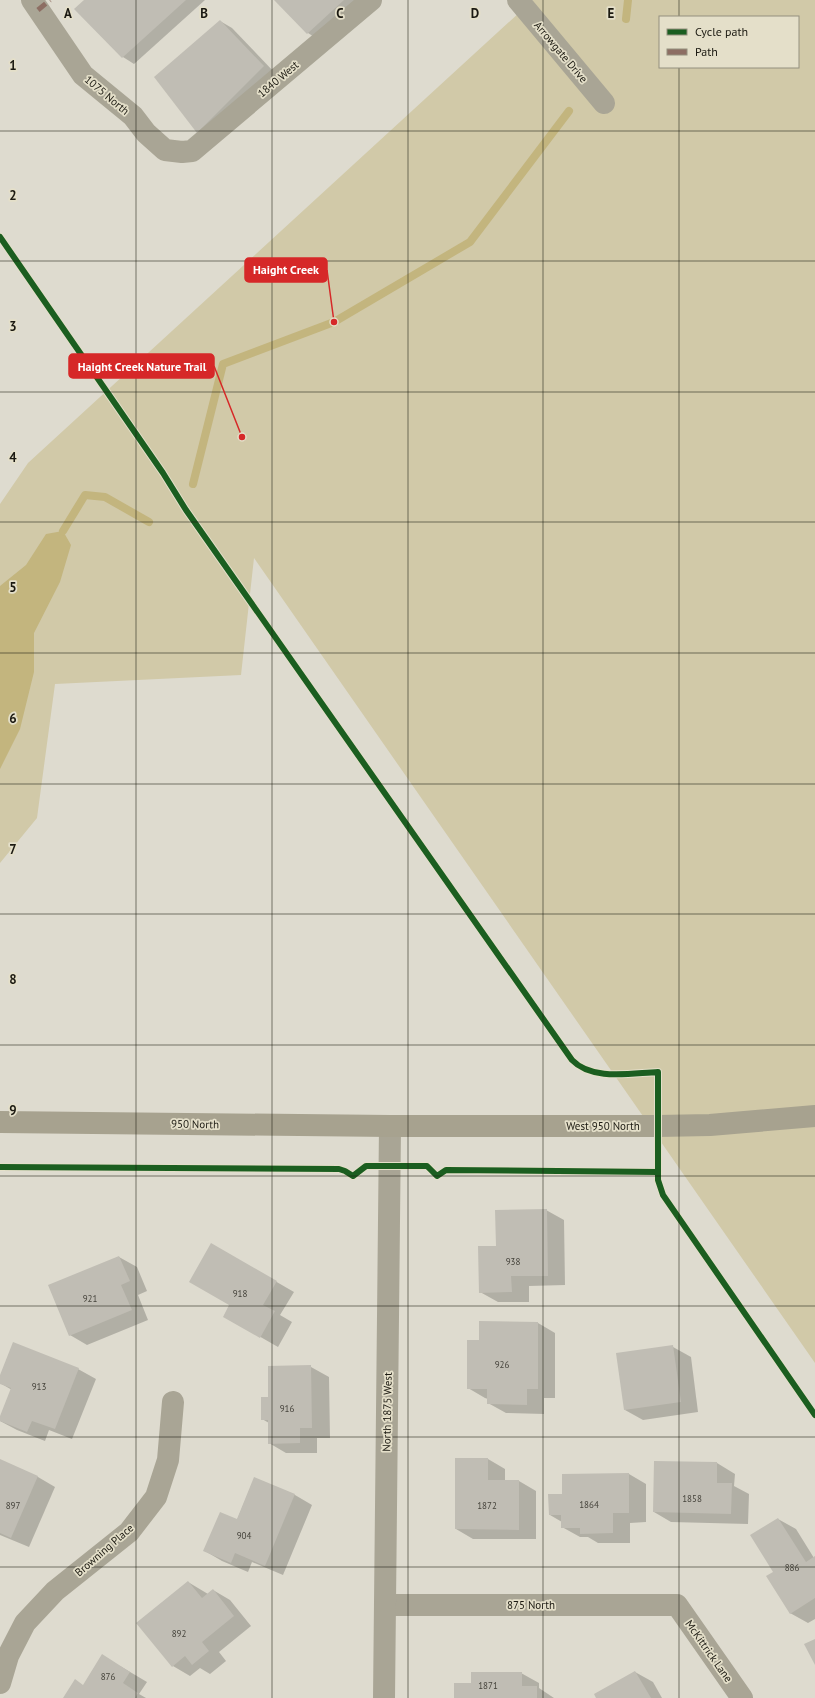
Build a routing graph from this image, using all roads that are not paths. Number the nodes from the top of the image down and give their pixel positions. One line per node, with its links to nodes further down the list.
1 (371, 0): 5 (street, 1840 West)
2 (518, 0): 4 (street, Arrowgate Drive)
3 (40, 3): 5 (street, 1075 North)
4 (604, 103)
5 (182, 152)
6 (815, 1116): 8 (main road, West 950 North)
7 (0, 1122): 8 (main road, 950 North)
8 (390, 1126): 10 (street, North 1875 West)
9 (173, 1402): 12 (street, Browning Place)
10 (385, 1605): 11 (street, 875 North); 13 (street, North 1875 West)
11 (677, 1605): 14 (street, McKittrick Lane)
12 (0, 1683)
13 (384, 1698)
14 (742, 1698)

